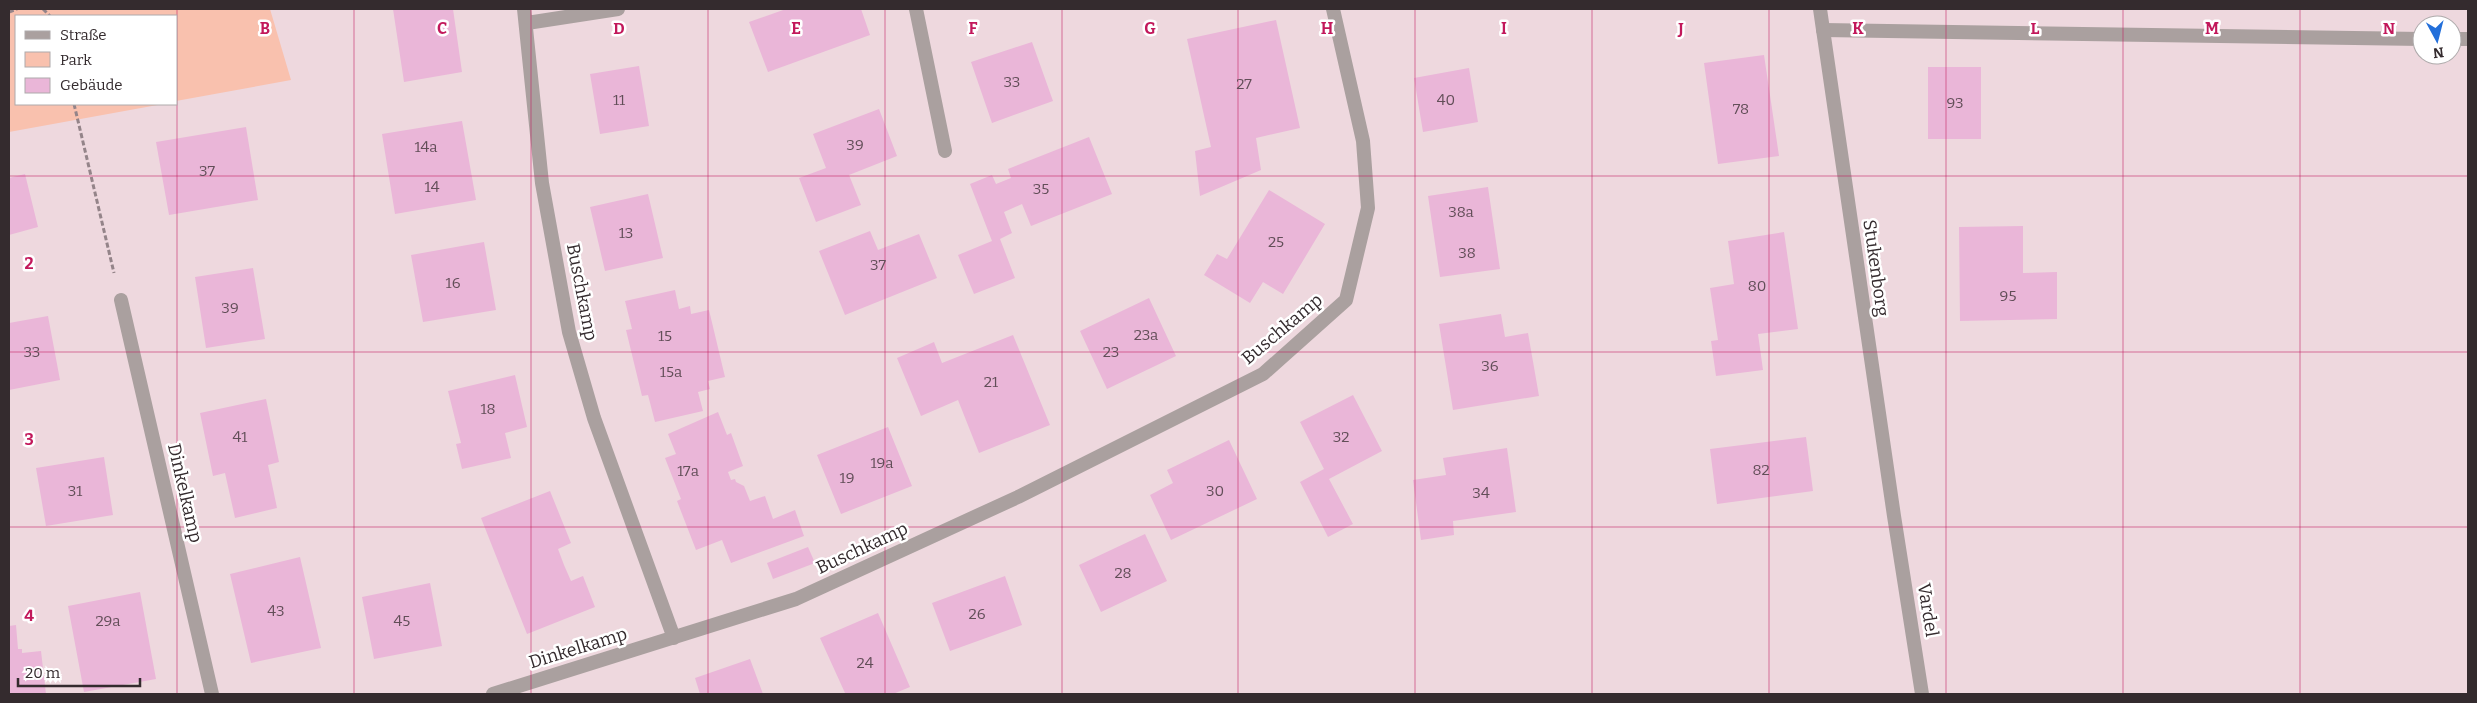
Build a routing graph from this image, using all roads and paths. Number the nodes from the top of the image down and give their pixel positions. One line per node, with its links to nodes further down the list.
1 (17, 9): 7 (path)
2 (524, 9): 8 (street, Buschkamp)
3 (618, 9): 8 (street)
4 (916, 9): 12 (street)
5 (1333, 9): 15 (street, Buschkamp)
6 (1820, 9): 9 (street, Stukenborg)
7 (9, 12)
8 (528, 23): 15 (street, Buschkamp)
9 (1823, 30): 10 (street); 14 (street, Stukenborg)
10 (2412, 39)
11 (74, 105): 13 (path)
12 (945, 151)
13 (121, 300): 16 (street, Dinkelkamp)
14 (1897, 532): 18 (street, Vardel)
15 (674, 638): 17 (street, Dinkelkamp)
16 (212, 694)
17 (493, 694)
18 (1922, 694)

